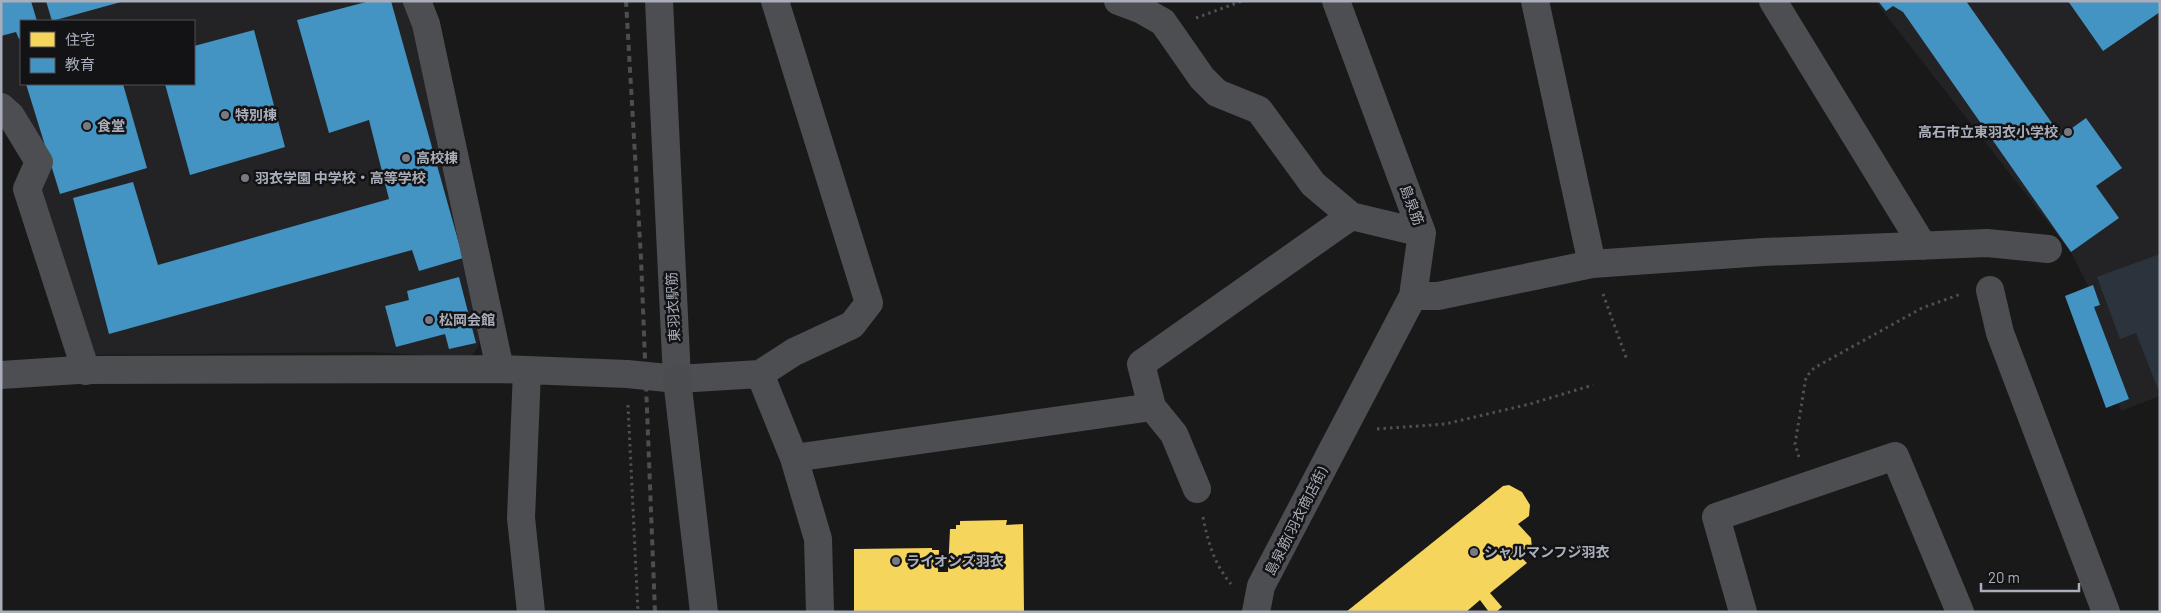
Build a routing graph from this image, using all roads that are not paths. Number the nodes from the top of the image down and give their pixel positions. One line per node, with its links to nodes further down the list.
1 (417, 1): 16 (street)
2 (659, 1): 21 (street, 東羽衣駅筋)
3 (775, 1): 19 (street)
4 (1118, 1): 9 (street)
5 (1336, 1): 10 (street, 島泉筋)
6 (1535, 1): 13 (street)
7 (1773, 1): 11 (street)
8 (1, 107): 17 (street)
9 (1351, 216): 10 (street); 22 (street)
10 (1422, 233): 15 (street, 島泉筋)
11 (1924, 246): 12 (street); 13 (street)
12 (2048, 249)
13 (1592, 264): 15 (street)
14 (1990, 290): 32 (street)
15 (1413, 296): 23 (street, 島泉筋)
16 (500, 369): 17 (street); 18 (street)
17 (86, 371): 20 (street)
18 (527, 371): 21 (street); 26 (street)
19 (760, 374): 21 (street); 24 (street)
20 (1, 375)
21 (677, 379): 27 (street, 東羽衣駅筋)
22 (1152, 407): 24 (street); 25 (street)
23 (1342, 432): 29 (street, 島泉筋(羽衣商店街))
24 (794, 458): 28 (street)
25 (1197, 489)
26 (531, 612)
27 (704, 612)
28 (820, 612)
29 (1256, 612)
30 (1744, 612): 31 (street)
31 (1960, 612)
32 (2106, 612)

